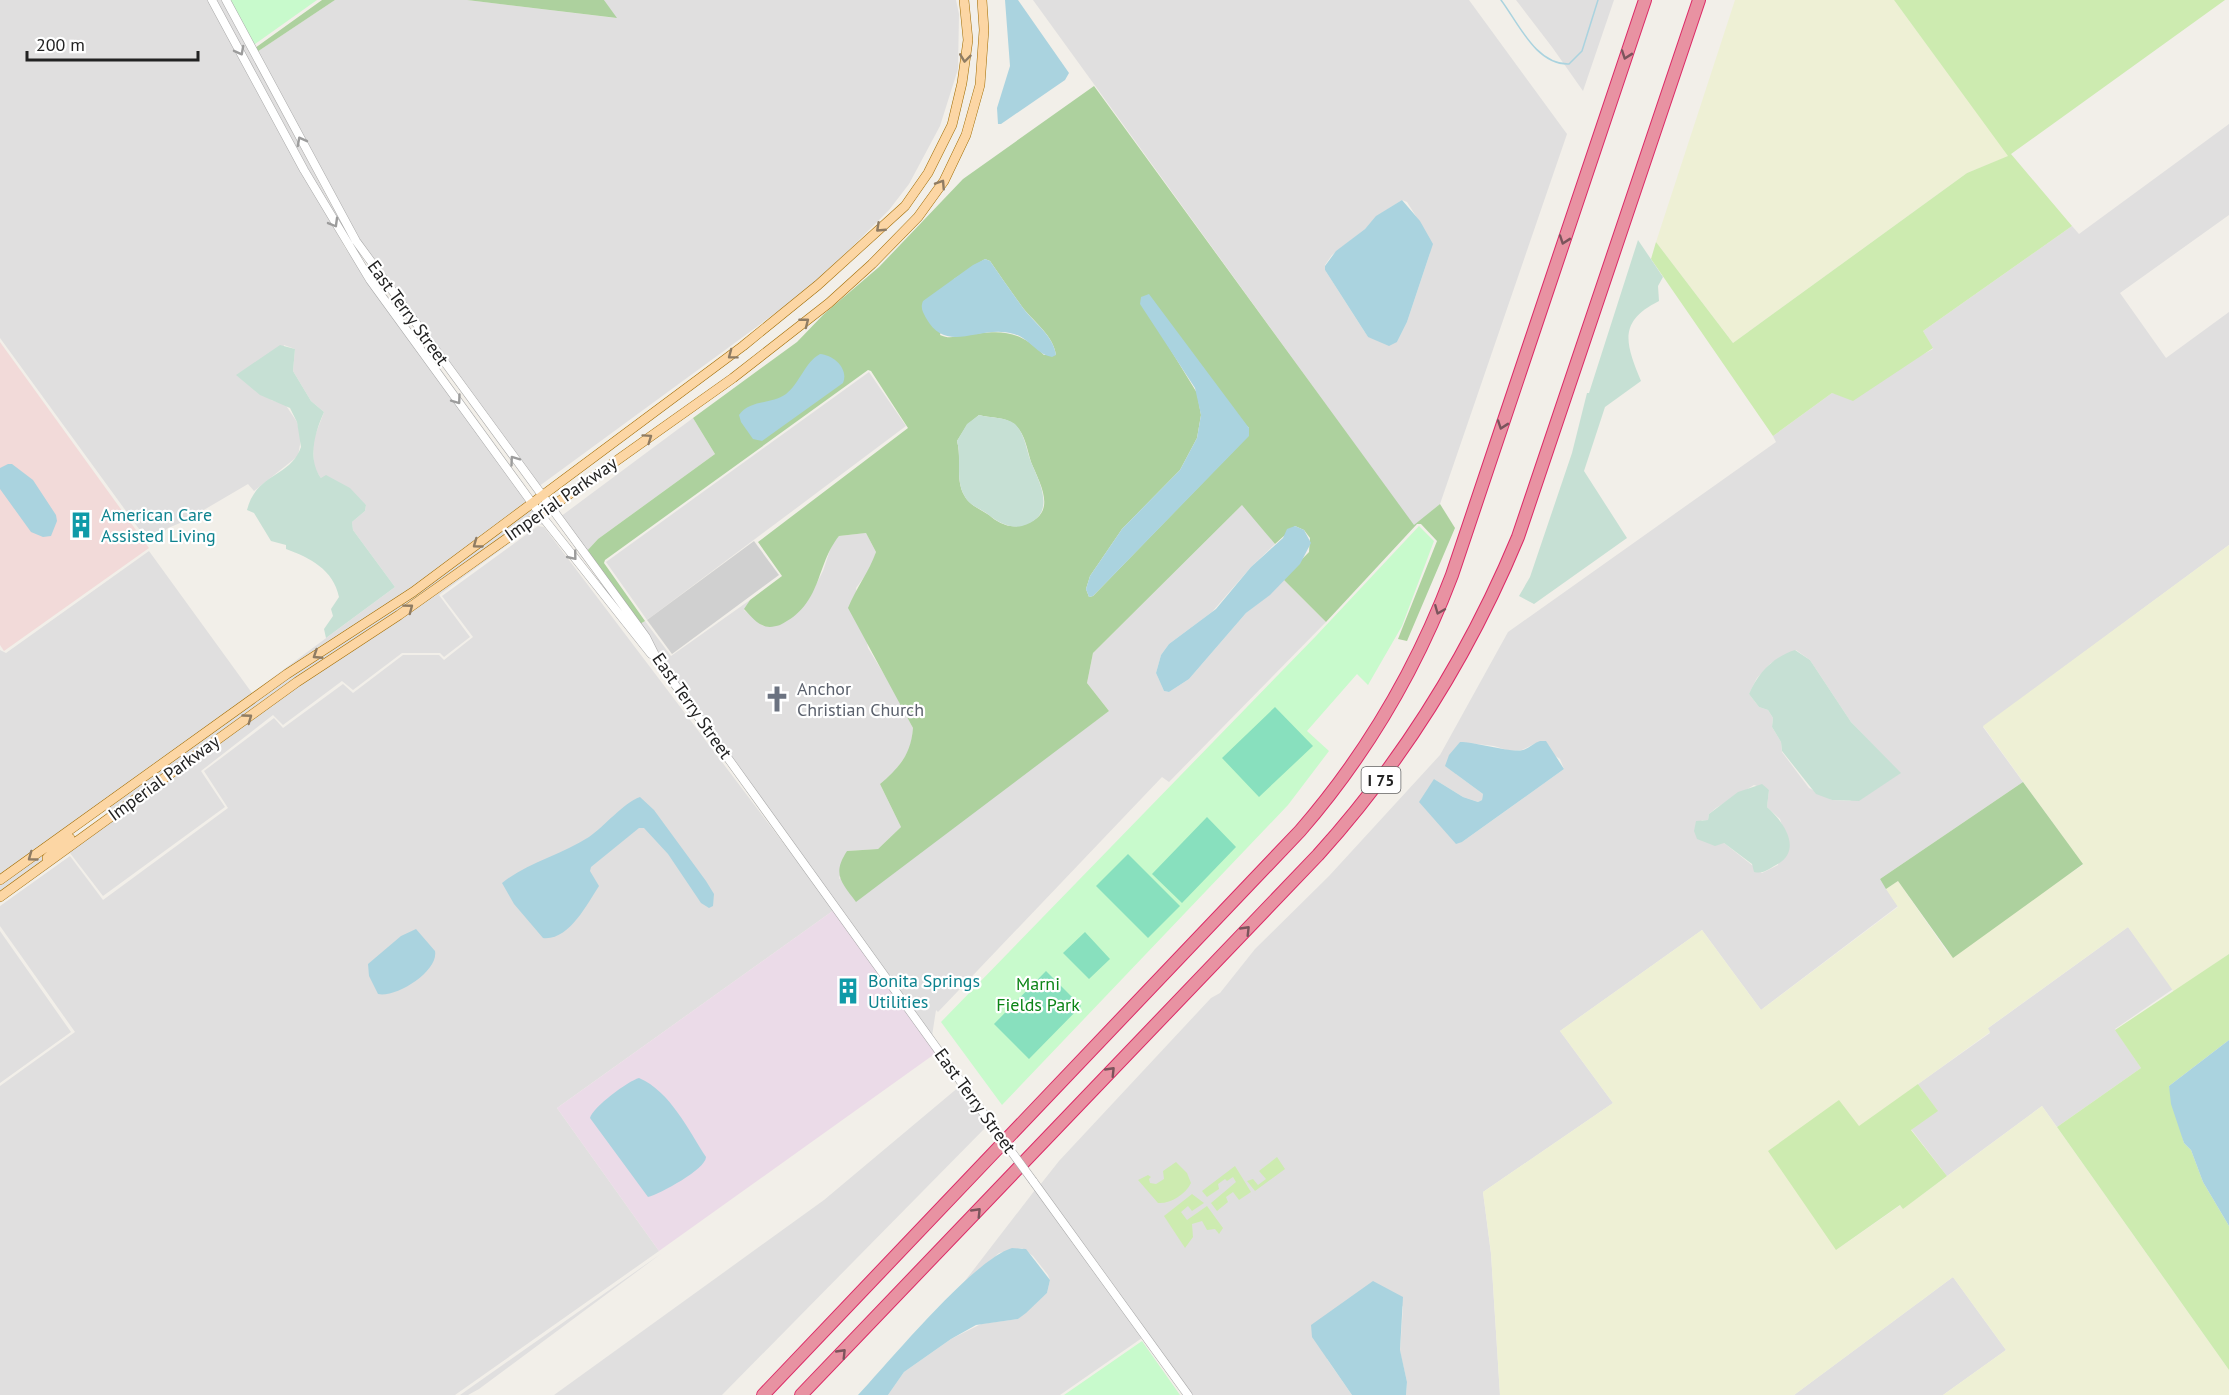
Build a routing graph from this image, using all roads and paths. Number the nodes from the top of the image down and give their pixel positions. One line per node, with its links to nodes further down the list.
1 (212, 0): 7 (street, one-way to 7)
2 (226, 0): 8 (street, East Terry Street, one-way to 2)
3 (964, 0): 9 (main road, Imperial Parkway, one-way to 9)
4 (981, 0): 11 (main road, Imperial Parkway, one-way to 4)
5 (1645, 0): 19 (highway, I 75, one-way to 19)
6 (1699, 0): 20 (highway, I 75, one-way to 6)
7 (411, 337): 8 (street); 10 (street, one-way to 10)
8 (458, 382): 9 (street, East Terry Street, one-way to 8)
9 (540, 496): 10 (main road, Imperial Parkway); 11 (street, East Terry Street)
10 (531, 502): 12 (street); 14 (main road, Imperial Parkway, one-way to 14)
11 (549, 507): 12 (main road, Imperial Parkway); 13 (street, East Terry Street)
12 (540, 514): 13 (street, one-way to 13); 15 (main road, Imperial Parkway, one-way to 12)
13 (658, 662): 21 (street, East Terry Street, bridge)
14 (96, 811): 15 (main road); 16 (main road); 17 (main road, Imperial Parkway, one-way to 17)
15 (115, 814): 16 (main road, Imperial Parkway)
16 (41, 867): 18 (main road, Imperial Parkway)
17 (0, 880)
18 (0, 897)
19 (763, 1395)
20 (801, 1395)
21 (1188, 1395)

